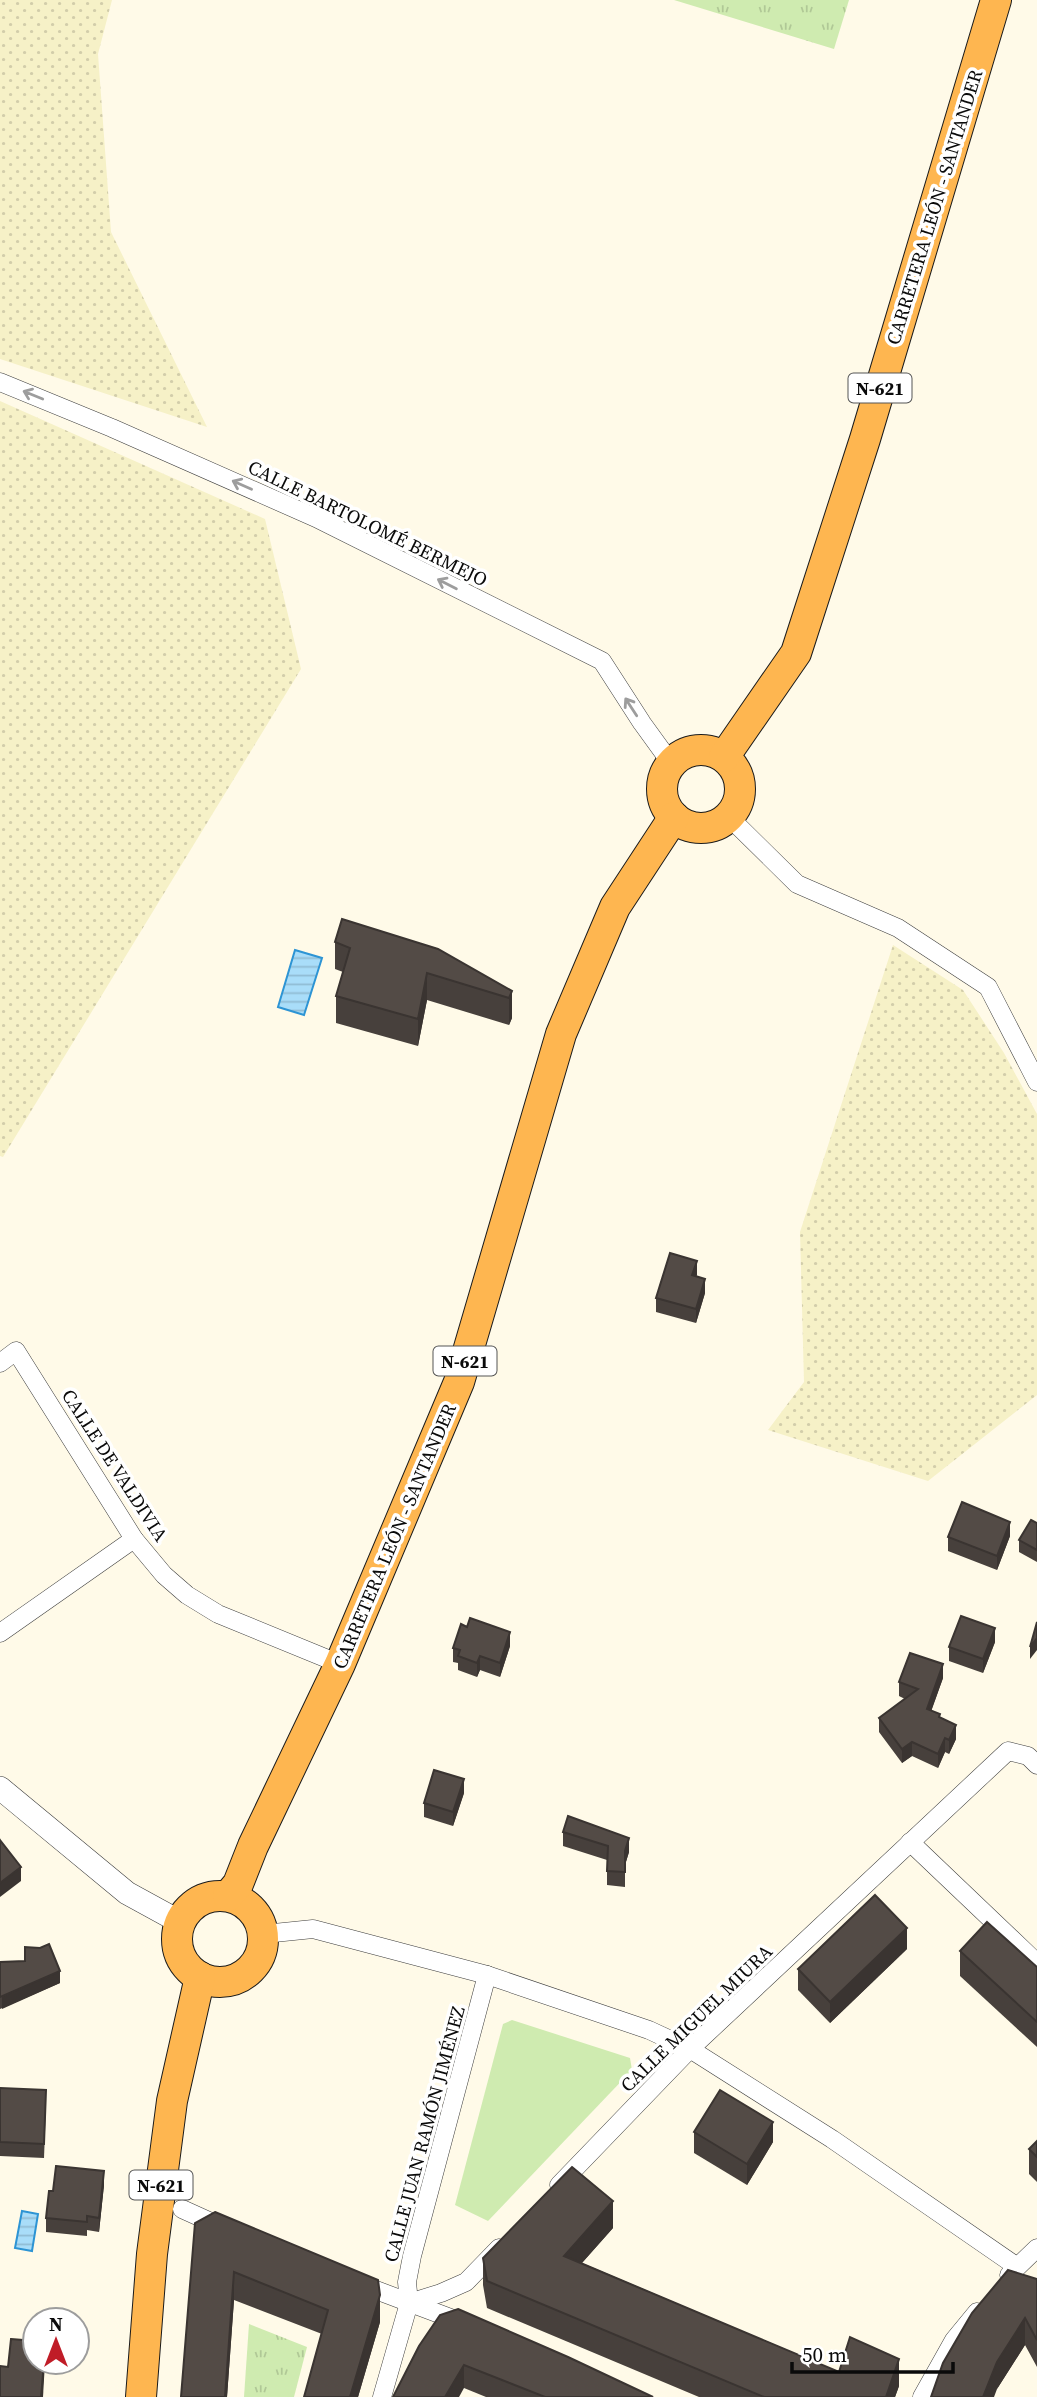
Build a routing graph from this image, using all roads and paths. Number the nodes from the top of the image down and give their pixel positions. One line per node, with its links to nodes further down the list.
1 (996, 0): 3 (highway, CARRETERA LEÓN - SANTANDER / N-621)
2 (0, 382): 4 (street, CALLE BARTOLOMÉ BERMEJO, one-way to 2)
3 (724, 757): 4 (highway); 5 (highway)
4 (671, 763): 6 (highway)
5 (728, 816): 6 (highway); 7 (street)
6 (674, 817): 11 (highway, CARRETERA LEÓN - SANTANDER / N-621)
7 (1037, 1082)
8 (0, 1363): 9 (street, CALLE DE VALDIVIA)
9 (134, 1539): 10 (street); 11 (street, CALLE DE VALDIVIA)
10 (0, 1633)
11 (340, 1664): 15 (highway, CARRETERA LEÓN - SANTANDER / N-621)
12 (1034, 1757): 14 (street, CALLE MIGUEL MIURA)
13 (0, 1788): 16 (street)
14 (910, 1842): 18 (street); 21 (street, CALLE MIGUEL MIURA)
15 (228, 1896): 16 (highway); 17 (highway)
16 (180, 1922): 20 (highway)
17 (264, 1934): 19 (street); 20 (highway)
18 (1037, 1963)
19 (487, 1975): 21 (street); 28 (street, CALLE JUAN RAMÓN JIMÉNEZ)
20 (200, 1977): 30 (highway, N-621)
21 (690, 2049): 22 (street, CALLE MIGUEL MIURA); 26 (street)
22 (546, 2199)
23 (183, 2209): 24 (street)
24 (242, 2236)
25 (508, 2238): 28 (street)
26 (1029, 2261): 32 (street)
27 (350, 2280): 28 (street)
28 (409, 2303): 29 (street); 31 (street, CALLE JUAN RAMÓN JIMÉNEZ)
29 (478, 2328)
30 (141, 2397)
31 (382, 2397)
32 (922, 2397)

